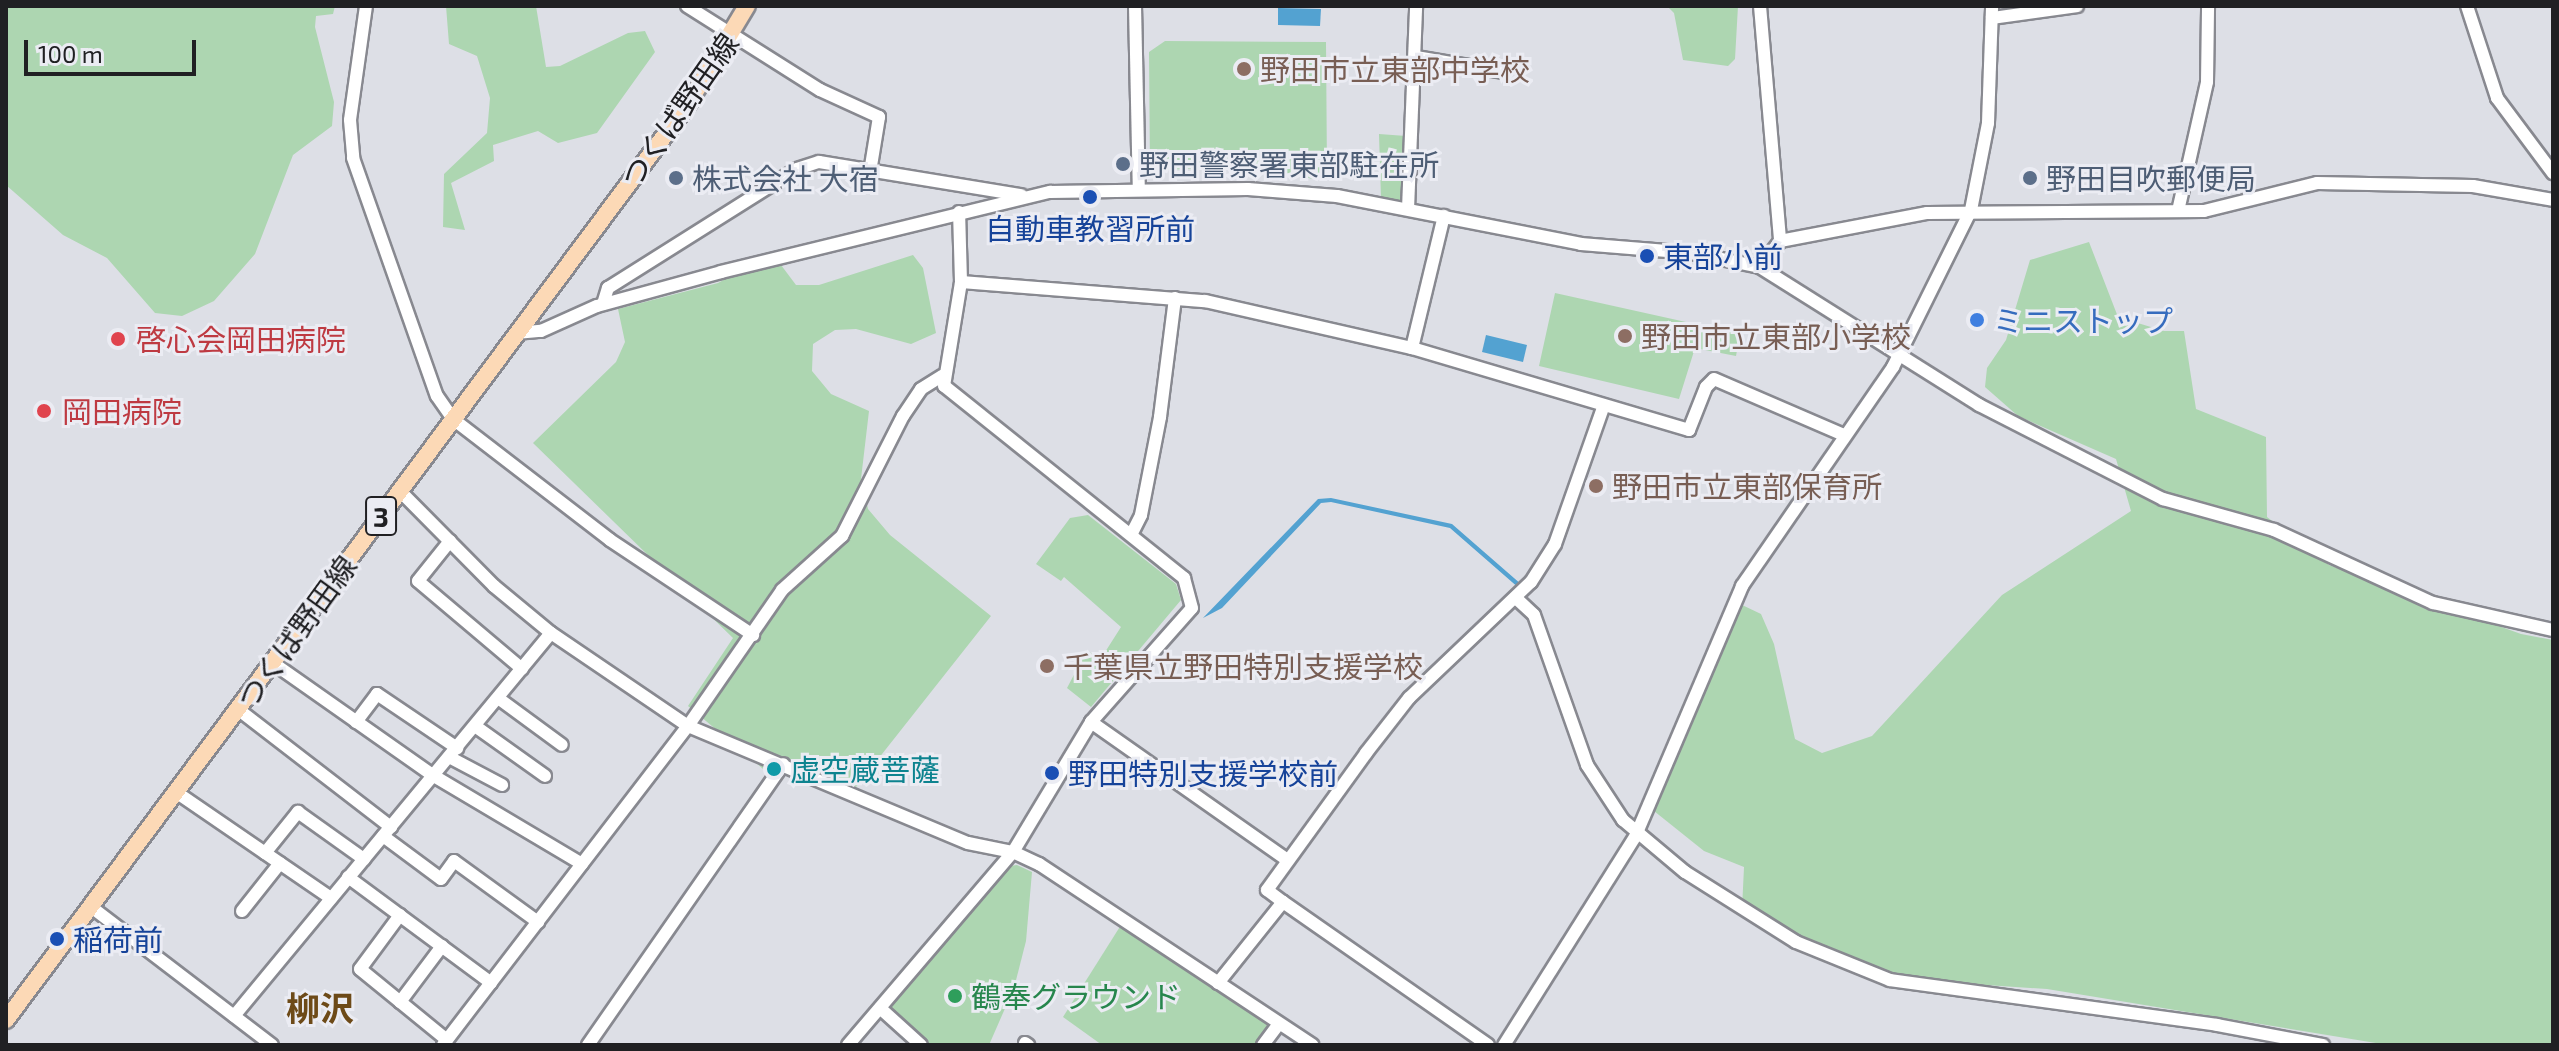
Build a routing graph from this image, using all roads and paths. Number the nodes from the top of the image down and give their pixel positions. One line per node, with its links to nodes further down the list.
1 (366, 6): 34 (street)
2 (687, 6): 11 (street)
3 (747, 6): 11 (main road, つくば野田線 / 3)
4 (1135, 6): 16 (street)
5 (1416, 6): 12 (street)
6 (1760, 6): 24 (street)
7 (2077, 6): 10 (street)
8 (2208, 6): 21 (street)
9 (2467, 6): 15 (street)
10 (1992, 12): 20 (street)
11 (733, 34): 14 (street); 29 (main road, つくば野田線 / 3)
12 (1416, 57): 13 (street); 19 (street)
13 (1504, 72)
14 (870, 172): 17 (street); 28 (street)
15 (2553, 173)
16 (1139, 190): 17 (street); 19 (street)
17 (1026, 196): 22 (street)
18 (2553, 200): 21 (street)
19 (1408, 209): 23 (street)
20 (1971, 210): 21 (street); 24 (street); 31 (street)
21 (2178, 211)
22 (959, 212): 26 (street); 28 (street)
23 (1444, 216): 25 (street); 30 (street)
24 (1780, 241): 25 (street)
25 (1760, 267): 31 (street)
26 (961, 282): 27 (street); 32 (street)
27 (1175, 298): 30 (street); 37 (street)
28 (603, 304): 29 (street)
29 (516, 333): 34 (main road, つくば野田線 / 3)
30 (1412, 348): 33 (street)
31 (1897, 355): 35 (street); 40 (street)
32 (942, 376): 37 (street); 42 (street)
33 (1604, 405): 35 (street); 39 (street)
34 (453, 419): 36 (main road, つくば野田線 / 3); 42 (street)
35 (1844, 435): 59 (street)
36 (400, 491): 38 (street); 43 (main road, つくば野田線 / 3)
37 (1131, 535): 48 (street)
38 (450, 541): 41 (street); 44 (street)
39 (1517, 599): 59 (street); 63 (street)
40 (2553, 630)
41 (551, 633): 44 (street); 50 (street)
42 (753, 635): 50 (street)
43 (273, 663): 46 (main road, つくば野田線 / 3); 47 (street)
44 (522, 669): 45 (street)
45 (498, 698): 49 (street); 51 (street)
46 (239, 710): 57 (main road, つくば野田線 / 3); 58 (street)
47 (356, 722): 52 (street); 54 (street)
48 (1091, 722): 60 (street); 63 (street)
49 (475, 726): 52 (street); 55 (street)
50 (688, 726): 53 (street); 65 (street)
51 (562, 745)
52 (453, 752): 54 (street); 56 (street)
53 (783, 764): 60 (street); 83 (street)
54 (434, 776): 58 (street); 65 (street)
55 (545, 776)
56 (502, 785)
57 (176, 792): 61 (street); 69 (main road, つくば野田線 / 3)
58 (387, 831): 62 (street); 72 (street)
59 (1636, 835): 89 (street); 90 (street)
60 (1013, 852): 75 (street); 77 (street)
61 (265, 853): 62 (street); 64 (street)
62 (364, 859): 66 (street)
63 (1287, 860): 68 (street)
64 (280, 863): 67 (street); 70 (street)
65 (582, 864): 72 (street)
66 (348, 877): 67 (street); 71 (street)
67 (331, 898): 78 (street)
68 (1283, 902): 75 (street); 88 (street)
69 (90, 906): 78 (street); 79 (main road, つくば野田線 / 3)
70 (242, 911)
71 (400, 915): 73 (street); 76 (street)
72 (538, 922): 74 (street)
73 (442, 946): 74 (street); 76 (street)
74 (491, 983): 81 (street)
75 (1218, 983): 80 (street)
76 (400, 1002): 81 (street)
77 (880, 1008): 84 (street); 85 (street)
78 (234, 1016): 82 (street)
79 (6, 1020)
80 (1279, 1024): 86 (street); 87 (street)
81 (445, 1042)
82 (272, 1045)
83 (588, 1045)
84 (848, 1045)
85 (921, 1045)
86 (1263, 1045)
87 (1312, 1045)
88 (1488, 1045)
89 (1504, 1045)
90 (2323, 1045)

